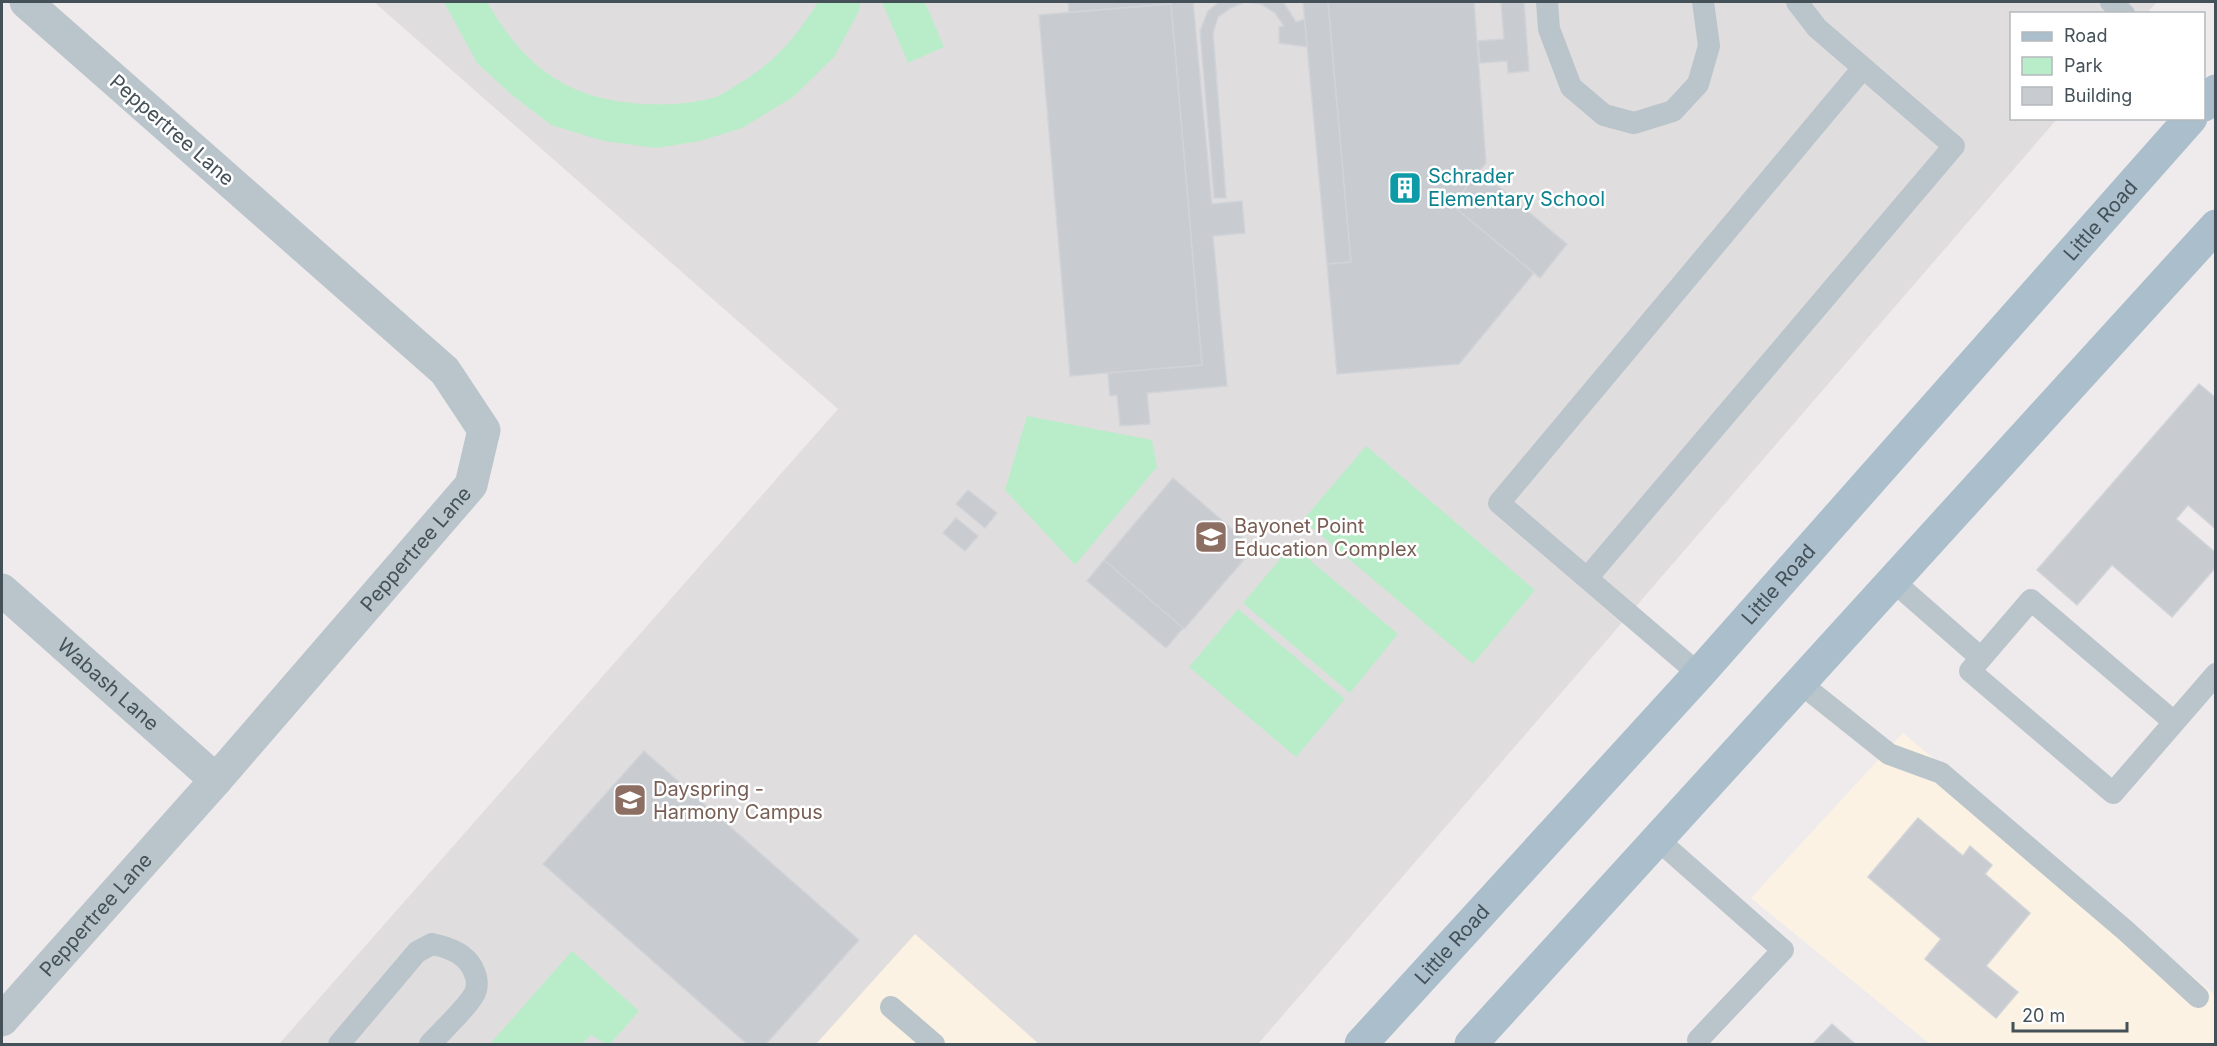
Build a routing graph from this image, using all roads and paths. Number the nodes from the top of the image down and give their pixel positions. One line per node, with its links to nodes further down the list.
1 (26, 2): 16 (street, Peppertree Lane)
2 (1547, 2): 3 (lane)
3 (1703, 2)
4 (1797, 2): 5 (lane)
5 (1863, 68): 8 (lane); 8 (lane)
6 (2189, 120): 12 (main road, Little Road)
7 (2216, 226): 9 (main road)
8 (1588, 577): 12 (lane)
9 (1893, 581): 11 (lane); 14 (main road)
10 (2, 590): 16 (street, Wabash Lane)
11 (1981, 658): 15 (lane); 15 (lane)
12 (1700, 674): 25 (main road, Little Road)
13 (2216, 674): 15 (lane)
14 (1800, 683): 17 (main road); 18 (lane)
15 (2174, 722)
16 (216, 780): 20 (street, Peppertree Lane)
17 (1658, 839): 21 (lane); 26 (main road)
18 (2198, 997)
19 (891, 1007): 24 (lane)
20 (2, 1020)
21 (1698, 1040)
22 (339, 1044): 23 (lane)
23 (430, 1044)
24 (934, 1044)
25 (1361, 1044)
26 (1471, 1044)

